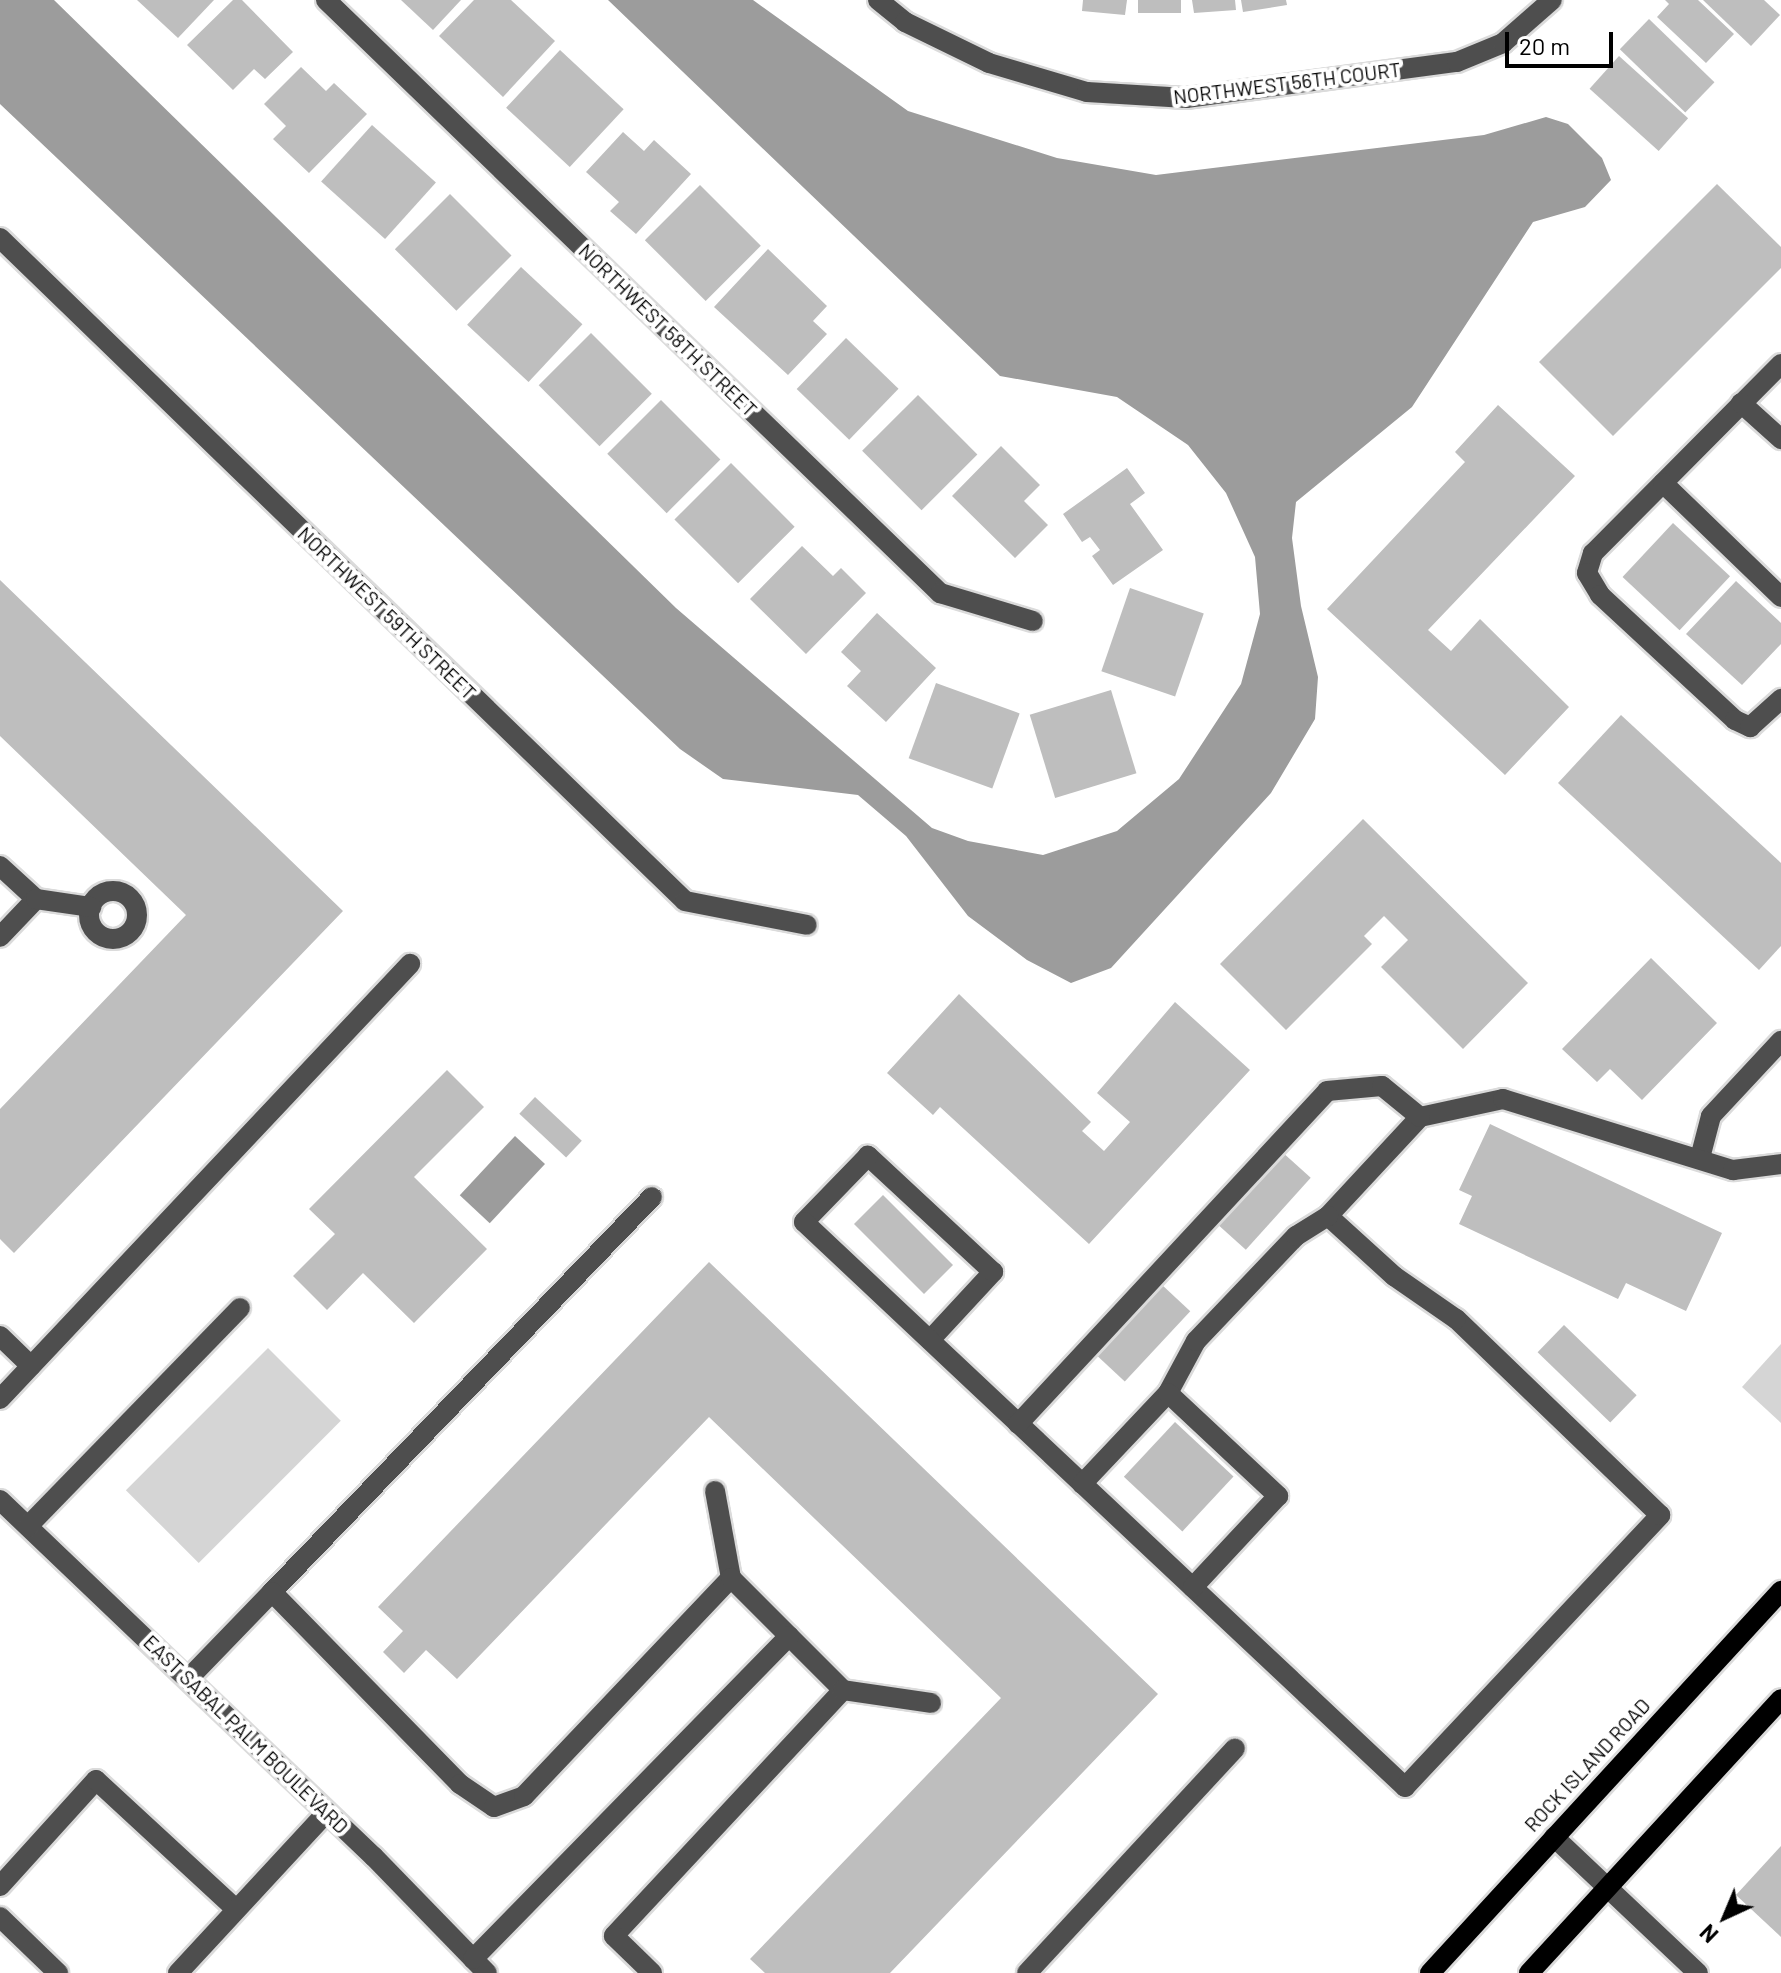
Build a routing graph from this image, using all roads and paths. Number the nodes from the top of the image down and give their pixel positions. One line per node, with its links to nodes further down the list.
1 (326, 0): 10 (street, NORTHWEST 58TH STREET)
2 (878, 0): 3 (street, NORTHWEST 56TH COURT)
3 (1552, 0)
4 (0, 238): 15 (street, NORTHWEST 59TH STREET)
5 (1780, 363): 6 (street)
6 (1741, 403): 7 (street); 8 (street)
7 (1781, 439)
8 (1663, 483): 9 (street); 11 (street)
9 (1781, 597)
10 (1033, 621)
11 (1781, 699)
12 (0, 866): 13 (street)
13 (36, 899): 14 (street); 16 (street)
14 (91, 907)
15 (807, 925)
16 (0, 937)
17 (410, 964): 27 (street)
18 (1781, 1041): 20 (street)
19 (1420, 1117): 20 (street); 23 (street); 30 (street)
20 (1700, 1158): 21 (street)
21 (1780, 1162)
22 (652, 1197): 38 (street)
23 (1328, 1216): 28 (street); 36 (street)
24 (240, 1308): 34 (street)
25 (0, 1336): 27 (street)
26 (930, 1340): 26 (street); 30 (street)
27 (31, 1366): 29 (street)
28 (1168, 1393): 31 (street); 36 (street)
29 (0, 1399)
30 (1018, 1424): 31 (street)
31 (1082, 1484): 36 (street)
32 (715, 1491): 35 (street)
33 (0, 1500): 34 (street, EAST SABAL PALM BOULEVARD)
34 (28, 1526): 40 (street, EAST SABAL PALM BOULEVARD)
35 (731, 1578): 38 (street); 39 (street)
36 (1193, 1587)
37 (1781, 1591): 46 (main road, ROCK ISLAND ROAD)
38 (272, 1592): 40 (street)
39 (789, 1636): 41 (street); 51 (street)
40 (188, 1679): 45 (street, EAST SABAL PALM BOULEVARD)
41 (843, 1690): 43 (street); 54 (street)
42 (1781, 1699): 48 (main road)
43 (931, 1703)
44 (1235, 1748): 55 (street)
45 (327, 1812): 49 (street); 51 (street, EAST SABAL PALM BOULEVARD)
46 (1554, 1837): 48 (street); 56 (main road, ROCK ISLAND ROAD)
47 (0, 1886): 49 (street)
48 (1608, 1887): 57 (main road); 58 (street)
49 (236, 1909): 53 (street)
50 (0, 1917): 52 (street)
51 (480, 1966)
52 (58, 1973)
53 (178, 1973)
54 (652, 1973)
55 (1027, 1973)
56 (1430, 1973)
57 (1529, 1973)
58 (1698, 1973)

